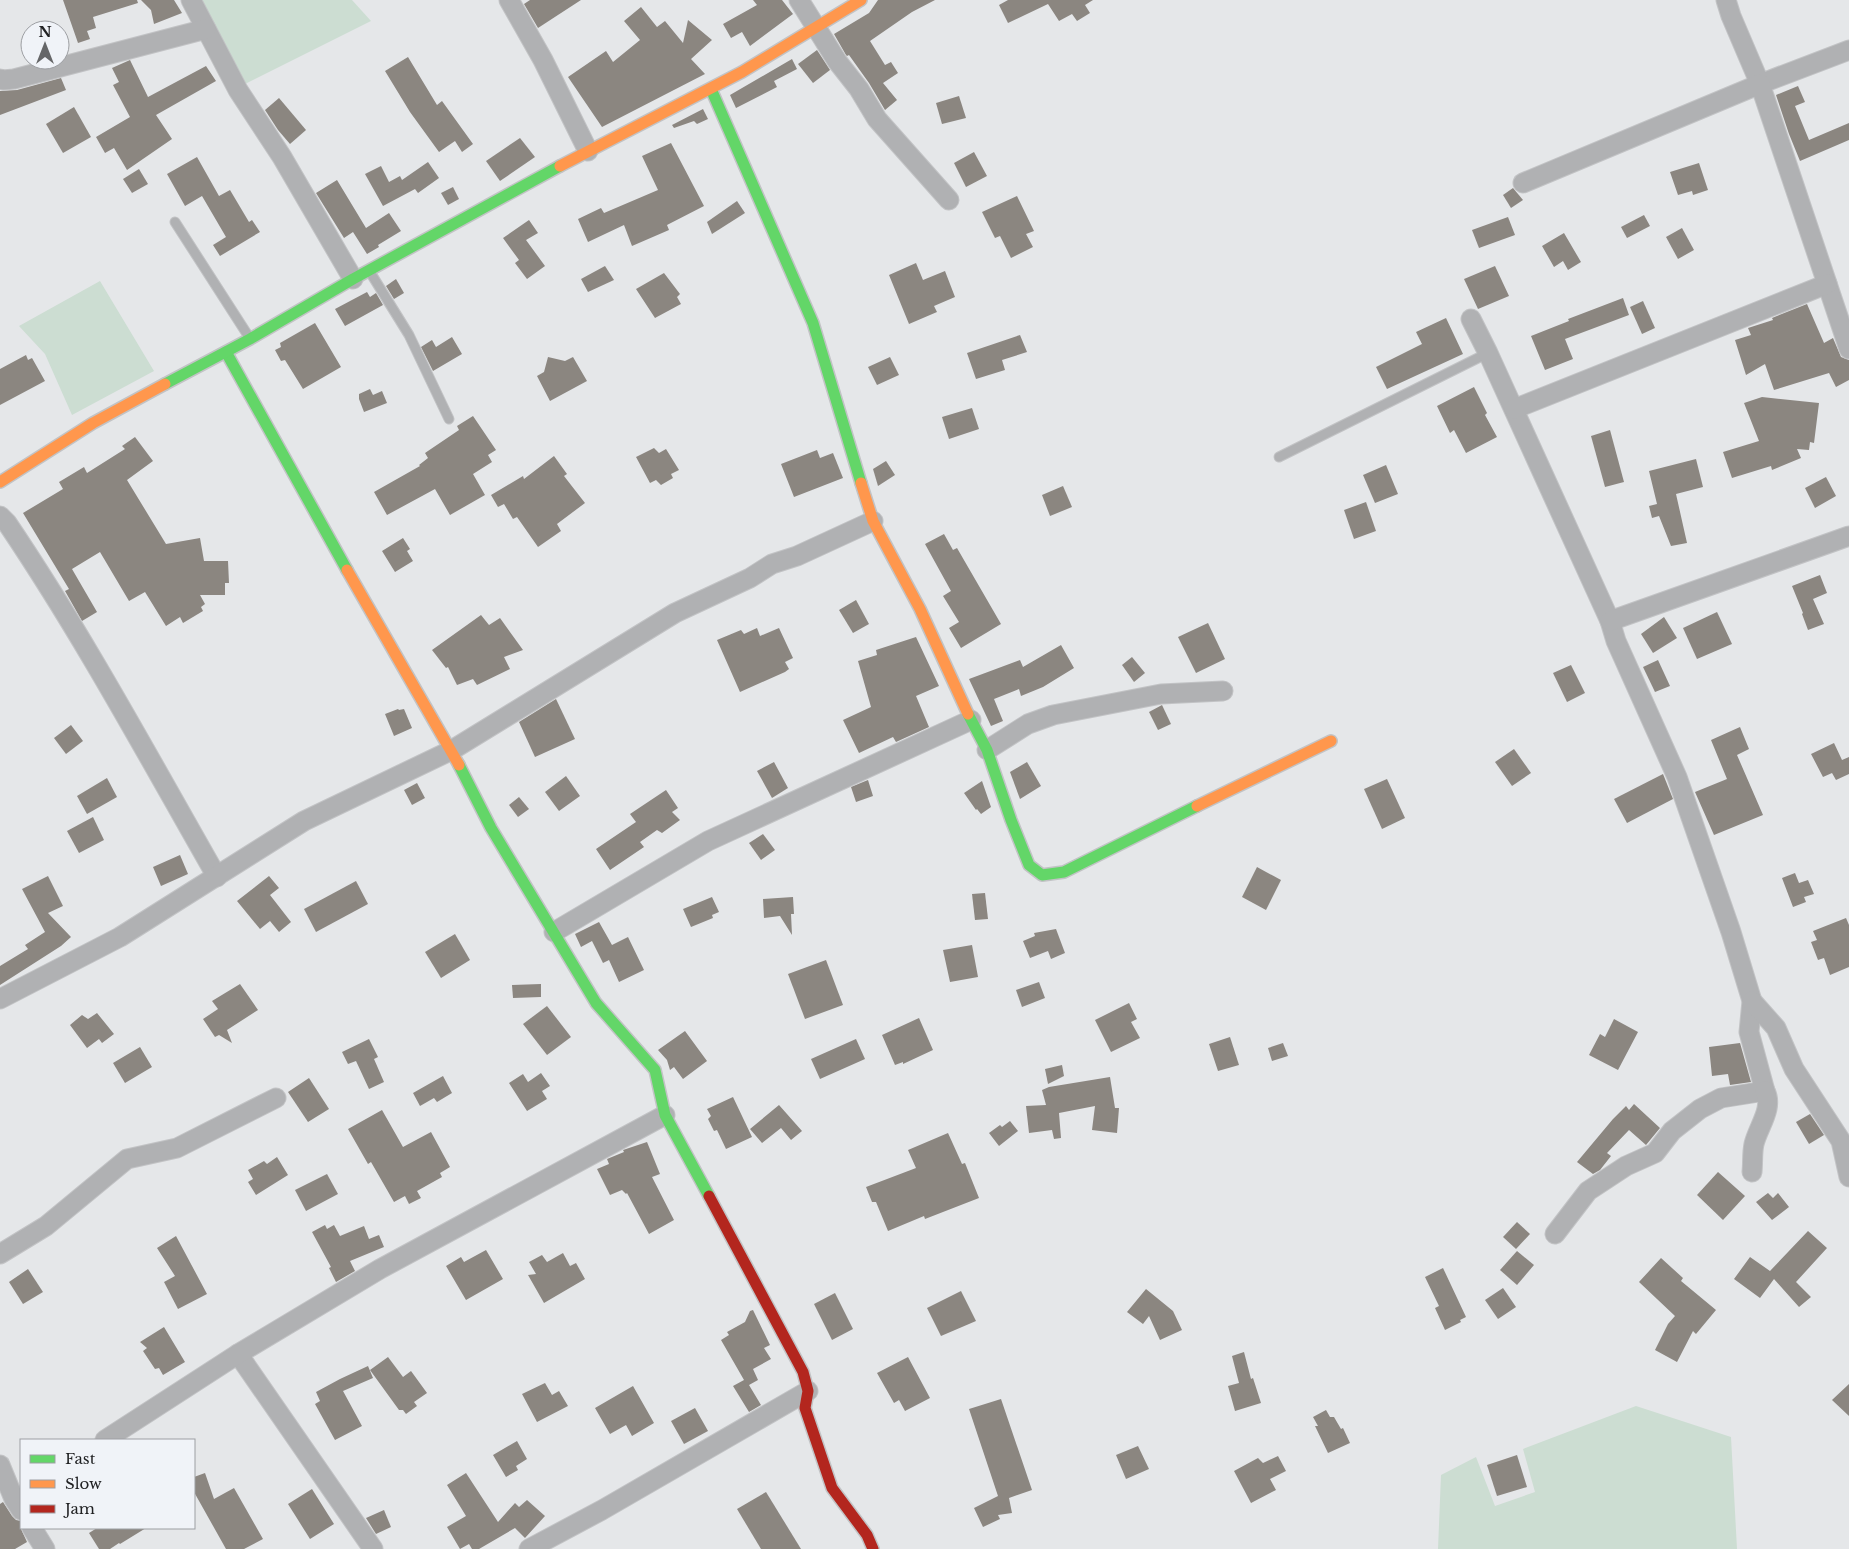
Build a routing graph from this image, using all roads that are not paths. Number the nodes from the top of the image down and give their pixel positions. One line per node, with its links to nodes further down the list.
1 (191, 0): 7 (street)
2 (509, 0): 12 (street)
3 (800, 0): 6 (street)
4 (861, 0): 6 (street)
5 (1726, 0): 10 (street)
6 (815, 26): 11 (street); 14 (street)
7 (206, 29): 9 (street); 16 (street)
8 (1849, 50): 10 (street)
9 (0, 79)
10 (1760, 84): 13 (street); 17 (street)
11 (711, 89): 12 (street); 28 (street)
12 (588, 151): 16 (street)
13 (1523, 183)
14 (949, 200)
15 (175, 222): 19 (lane)
16 (361, 274): 19 (street); 24 (lane)
17 (1827, 284): 20 (street); 23 (street)
18 (1471, 320): 22 (street)
19 (250, 339): 21 (street)
20 (1849, 349)
21 (226, 352): 26 (street); 34 (street)
22 (1488, 353): 23 (street); 25 (lane)
23 (1514, 409): 30 (street)
24 (449, 419)
25 (1279, 457)
26 (0, 482)
27 (0, 516): 36 (street)
28 (873, 521): 32 (street); 34 (street)
29 (1849, 536): 30 (street)
30 (1610, 621): 39 (street)
31 (1223, 691): 35 (street)
32 (970, 720): 35 (street); 37 (street)
33 (1331, 741): 35 (street)
34 (452, 750): 36 (street); 37 (street)
35 (988, 750)
36 (217, 877): 38 (street)
37 (554, 932): 42 (street)
38 (0, 999)
39 (1752, 1001): 40 (street); 44 (street)
40 (1765, 1090): 43 (street); 45 (street)
41 (276, 1098): 46 (street)
42 (665, 1115): 47 (street); 48 (street)
43 (1752, 1172)
44 (1849, 1177)
45 (1555, 1234)
46 (0, 1254)
47 (238, 1354): 49 (street); 54 (street)
48 (808, 1391): 55 (street); 56 (street)
49 (107, 1439)
50 (0, 1465): 51 (street)
51 (14, 1502)
52 (33, 1529): 53 (street)
53 (45, 1549)
54 (373, 1549)
55 (529, 1549)
56 (873, 1549)

